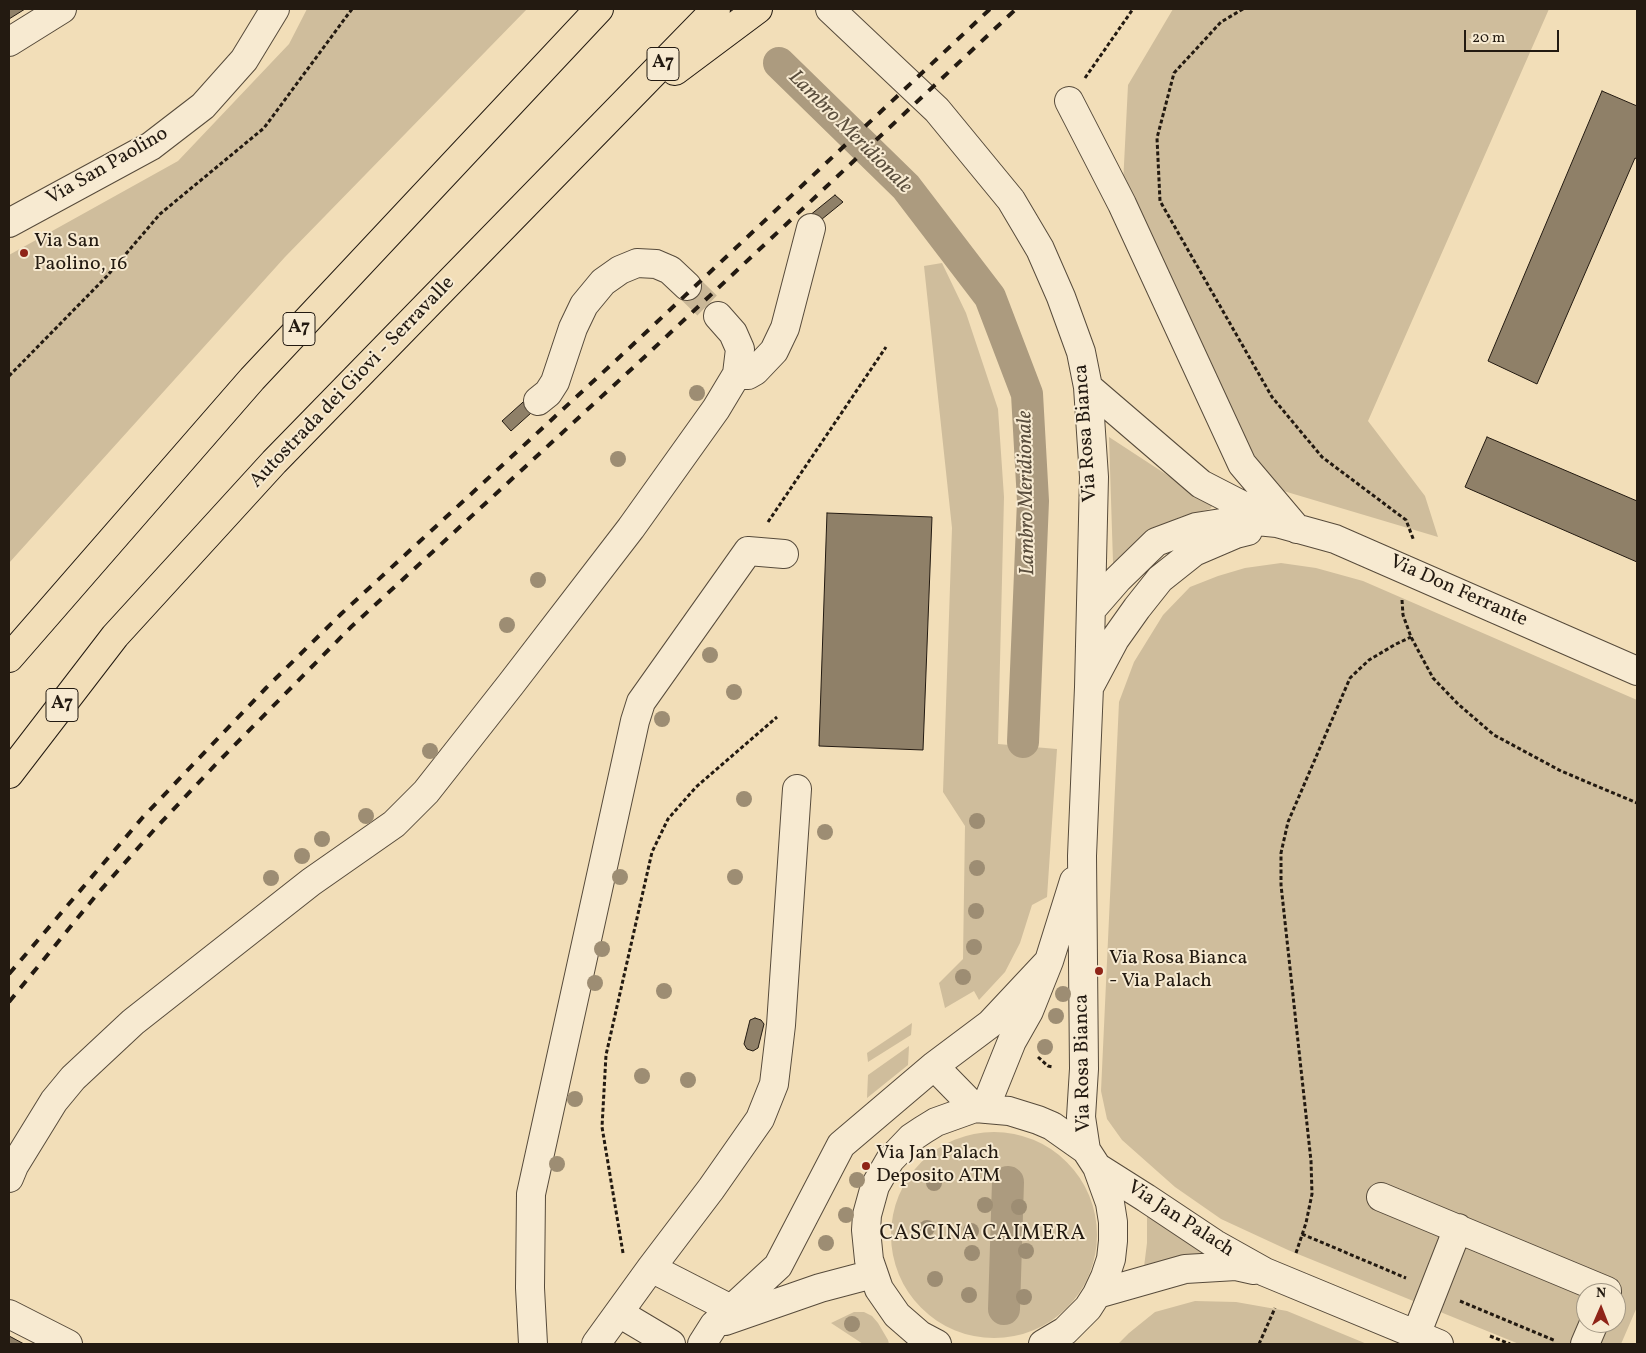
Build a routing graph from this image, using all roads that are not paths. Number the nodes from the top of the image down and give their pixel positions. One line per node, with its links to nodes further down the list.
1 (62, 9): 7 (street)
2 (275, 9): 10 (street, Via San Paolino)
3 (599, 9): 20 (highway, A7)
4 (716, 9): 9 (highway, Autostrada dei Giovi - Serravalle / A7)
5 (758, 9): 9 (highway)
6 (830, 9): 15 (street, Via Rosa Bianca)
7 (9, 42)
8 (1069, 101): 17 (street)
9 (610, 119): 23 (highway, Autostrada dei Giovi - Serravalle / A7)
10 (9, 223)
11 (811, 228): 14 (street)
12 (687, 286): 16 (street)
13 (718, 316): 14 (street)
14 (737, 374): 30 (street)
15 (1088, 386): 17 (street, Via Don Ferrante); 19 (street, Via Rosa Bianca)
16 (538, 401)
17 (1287, 526): 19 (street, Via Don Ferrante); 21 (street, Via Don Ferrante); 22 (street)
18 (784, 554): 44 (street)
19 (1091, 610): 22 (street, Via Rosa Bianca)
20 (9, 658)
21 (1637, 671)
22 (1089, 687): 25 (street, Via Rosa Bianca)
23 (9, 774)
24 (797, 789): 33 (street)
25 (1082, 856): 26 (street, Via Rosa Bianca); 29 (street, Via Rosa Bianca)
26 (1049, 961): 27 (street); 28 (street, Via Rosa Bianca)
27 (934, 1066): 28 (street); 40 (street)
28 (980, 1108): 29 (street, Via Rosa Bianca); 35 (street, Via Rosa Bianca)
29 (1091, 1158): 34 (street, Via Jan Palach); 37 (street, Via Rosa Bianca)
30 (9, 1178)
31 (1381, 1197): 32 (street)
32 (1458, 1228): 36 (street); 42 (street, Via Jan Palach)
33 (651, 1268): 38 (street); 40 (street)
34 (1264, 1272): 37 (street, Via Jan Palach); 42 (street, Via Jan Palach)
35 (873, 1274): 40 (street); 41 (street, Via Rosa Bianca)
36 (1589, 1283)
37 (1097, 1294): 48 (street, Via Rosa Bianca)
38 (625, 1306): 45 (street); 46 (street)
39 (9, 1314): 43 (street)
40 (716, 1320)
41 (907, 1335): 47 (street, Via Rosa Bianca)
42 (1427, 1339)
43 (68, 1344)
44 (533, 1344)
45 (596, 1344)
46 (671, 1344)
47 (937, 1344)
48 (1043, 1344)

